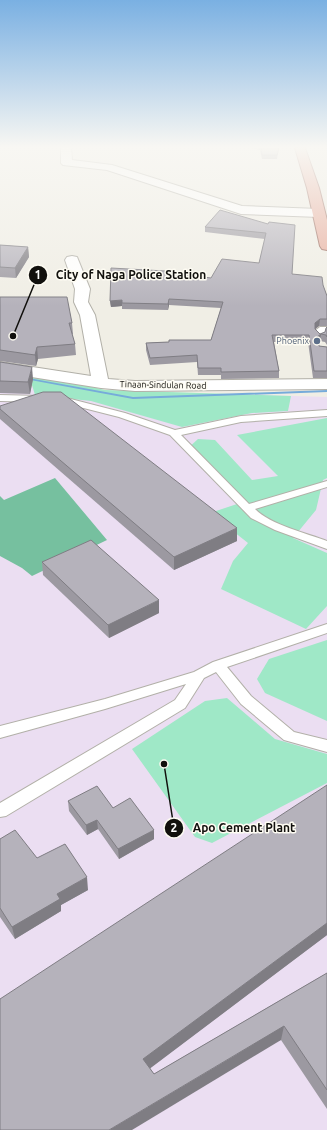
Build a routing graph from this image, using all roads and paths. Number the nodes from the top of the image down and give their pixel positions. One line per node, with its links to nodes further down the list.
1 (212, 201): 3 (street)
2 (316, 201): 3 (highway)
3 (319, 213): 4 (highway)
4 (327, 246)
5 (72, 260): 7 (street)
6 (0, 367): 7 (street, Tinaan-Sindulan Road)
7 (101, 383): 8 (street, Tinaan-Sindulan Road)
8 (327, 384)
9 (0, 398): 11 (lane)
10 (327, 413): 11 (lane)
11 (174, 433): 13 (lane)
12 (327, 484): 13 (lane)
13 (247, 508): 14 (lane)
14 (327, 544)
15 (327, 628): 16 (lane)
16 (218, 666): 17 (lane); 19 (lane)
17 (199, 675): 18 (lane); 20 (lane)
18 (0, 732)
19 (327, 746)
20 (0, 811)

